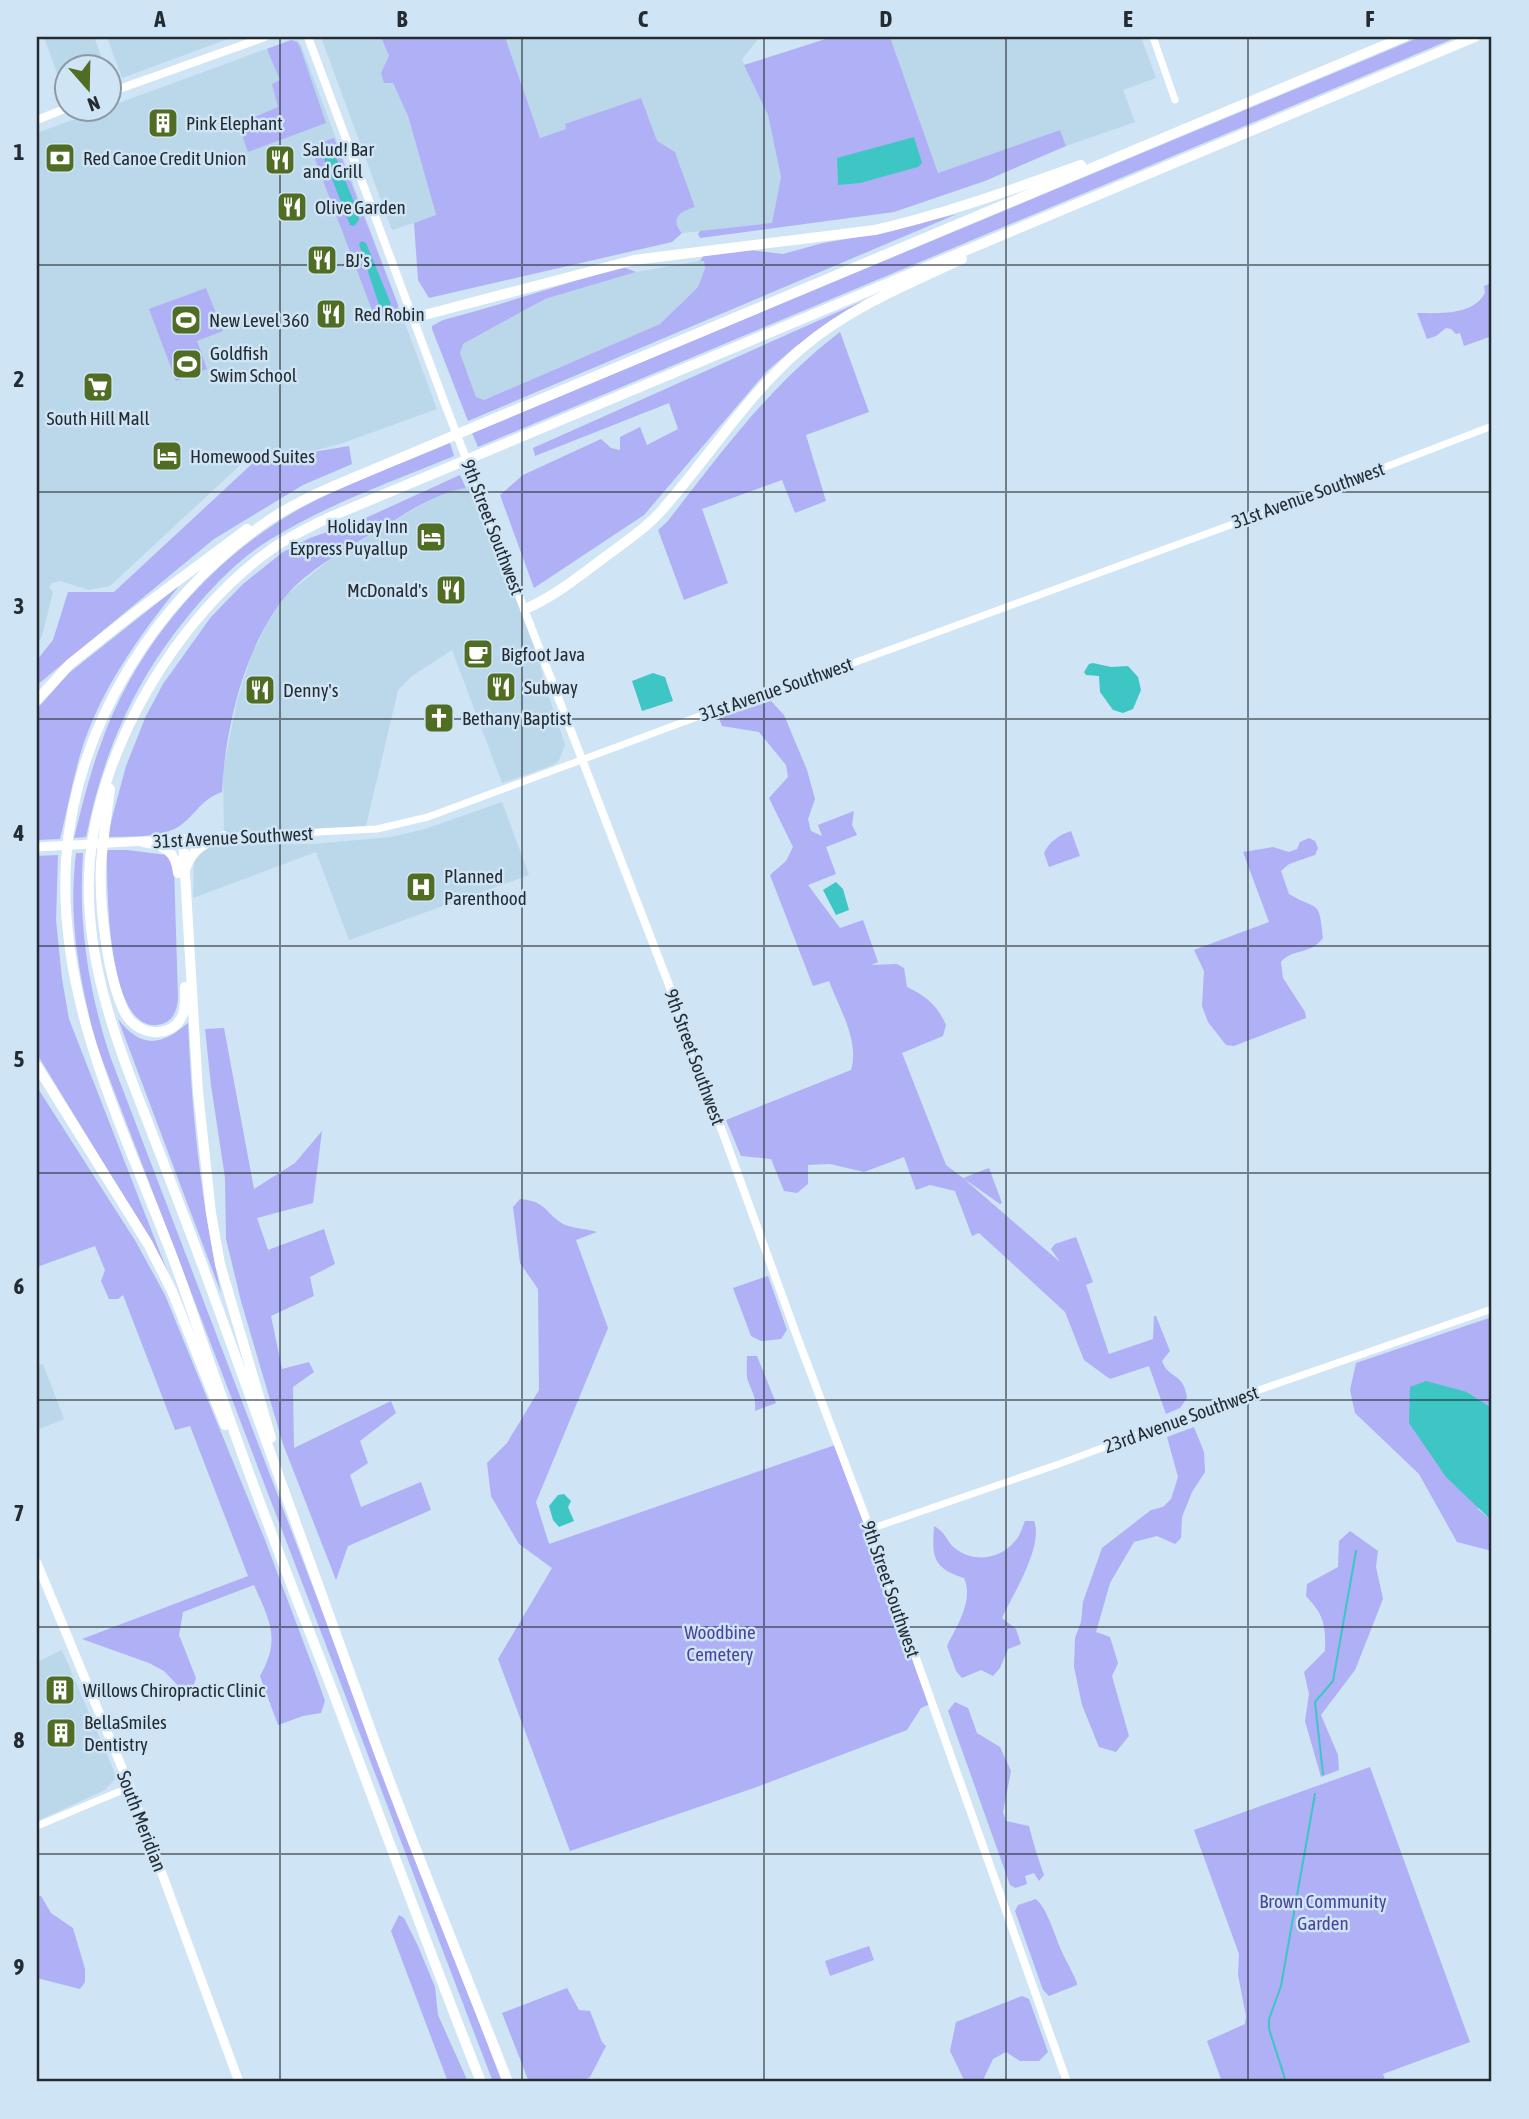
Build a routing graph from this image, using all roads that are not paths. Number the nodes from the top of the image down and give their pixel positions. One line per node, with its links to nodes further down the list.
1 (265, 37): 6 (main road)
2 (308, 37): 10 (main road, 9th Street Southwest)
3 (1153, 37): 7 (street)
4 (1405, 37): 8 (highway)
5 (1475, 37): 9 (highway)
6 (122, 88)
7 (1175, 100)
8 (1199, 122): 10 (highway); 12 (highway)
9 (1108, 191): 13 (highway); 16 (highway)
10 (413, 318): 13 (main road, 9th Street Southwest)
11 (1492, 426): 15 (street, 31st Avenue Southwest)
12 (330, 487): 14 (highway); 25 (highway)
13 (525, 609): 15 (main road, 9th Street Southwest)
14 (37, 700)
15 (582, 760): 17 (street, 31st Avenue Southwest); 26 (main road, 9th Street Southwest)
16 (113, 766): 19 (highway); 24 (highway)
17 (224, 836): 18 (street, 31st Avenue Southwest); 21 (highway)
18 (183, 839): 19 (main road, 31st Avenue Southwest); 21 (highway)
19 (143, 842): 20 (main road, 31st Avenue Southwest)
20 (39, 847)
21 (184, 887): 24 (highway)
22 (37, 1066): 25 (highway)
23 (1492, 1308): 26 (street, 23rd Avenue Southwest)
24 (292, 1515): 32 (highway)
25 (268, 1525): 31 (highway)
26 (870, 1529): 33 (main road, 9th Street Southwest)
27 (37, 1563): 28 (main road, South Meridian)
28 (131, 1787): 29 (street); 30 (main road, South Meridian)
29 (37, 1826)
30 (239, 2082)
31 (481, 2082)
32 (508, 2082)
33 (1068, 2082)

